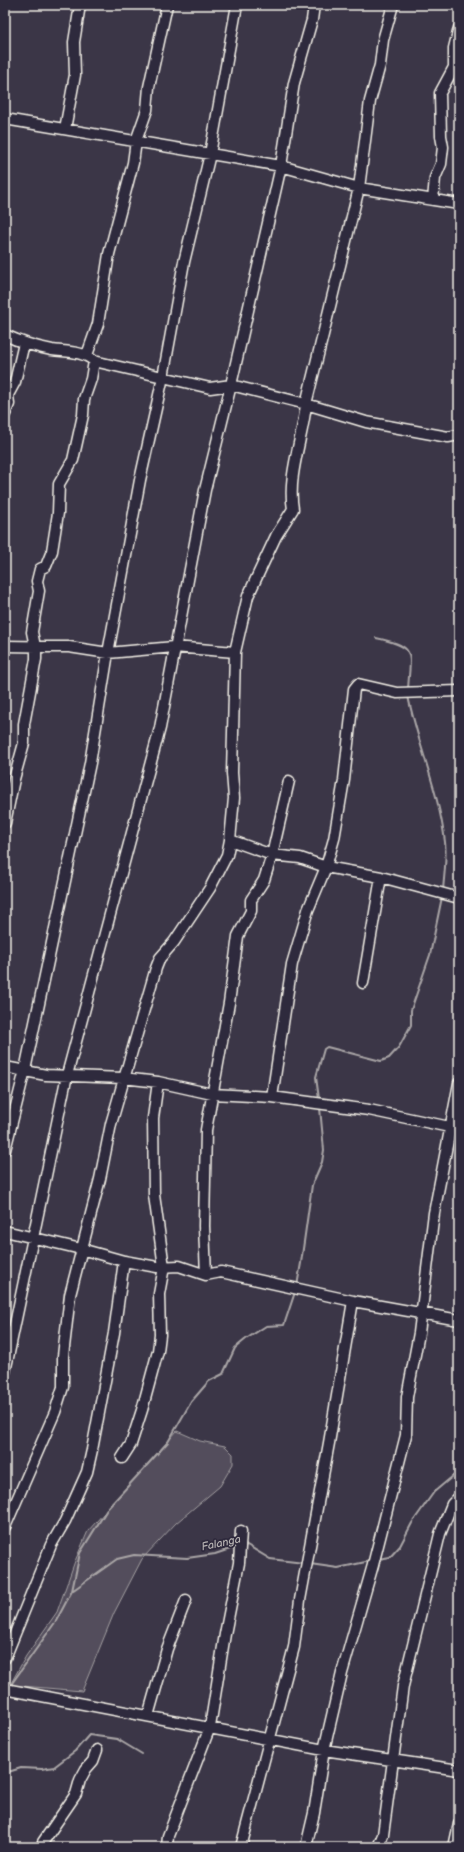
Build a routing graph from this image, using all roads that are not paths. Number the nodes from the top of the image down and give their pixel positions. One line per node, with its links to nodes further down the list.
1 (80, 5): 8 (street)
2 (167, 5): 9 (street)
3 (237, 5): 10 (street)
4 (314, 5): 11 (street)
5 (394, 5): 12 (street)
6 (459, 28): 13 (street)
7 (5, 119): 8 (street)
8 (64, 129): 9 (street)
9 (136, 141): 10 (street); 17 (street)
10 (210, 154): 11 (street); 18 (street)
11 (280, 166): 12 (street); 19 (street)
12 (359, 188): 13 (street); 20 (street)
13 (432, 200): 14 (street)
14 (459, 204)
15 (5, 335): 16 (street)
16 (24, 343): 17 (street); 21 (street)
17 (90, 358): 18 (street); 24 (street)
18 (163, 377): 19 (street); 27 (street)
19 (231, 385): 20 (street); 25 (street)
20 (306, 404): 22 (street); 26 (street)
21 (5, 414)
22 (459, 435)
23 (5, 646): 24 (street)
24 (35, 646): 27 (street); 30 (street)
25 (174, 647): 26 (street); 27 (street); 39 (street)
26 (235, 652): 31 (street)
27 (108, 653): 38 (street)
28 (459, 691): 33 (street)
29 (289, 781): 32 (street)
30 (5, 823)
31 (230, 840): 32 (street); 40 (street)
32 (272, 855): 33 (street); 43 (street)
33 (326, 866): 34 (street); 44 (street)
34 (381, 878): 35 (street); 36 (street)
35 (459, 898)
36 (363, 983)
37 (5, 1067): 38 (street)
38 (25, 1070): 39 (street); 46 (street)
39 (67, 1075): 40 (street); 48 (street)
40 (123, 1078): 41 (street); 49 (street)
41 (158, 1082): 43 (street); 51 (street)
42 (459, 1083): 45 (street)
43 (212, 1094): 44 (street); 52 (street)
44 (272, 1097): 45 (street)
45 (455, 1129): 54 (street)
46 (5, 1150)
47 (5, 1231): 48 (street)
48 (33, 1239): 49 (street); 56 (street)
49 (81, 1249): 50 (street); 59 (street)
50 (124, 1261): 51 (street); 62 (street)
51 (164, 1266): 52 (street); 57 (street)
52 (206, 1274): 53 (street)
53 (353, 1301): 54 (street); 66 (street)
54 (422, 1314): 55 (street); 68 (street)
55 (459, 1320)
56 (5, 1372)
57 (122, 1458)
58 (459, 1497): 69 (street)
59 (5, 1527)
60 (241, 1531): 65 (street)
61 (186, 1600): 64 (street)
62 (5, 1658)
63 (8, 1690): 64 (street)
64 (148, 1716): 65 (street)
65 (210, 1727): 66 (street); 73 (street)
66 (269, 1739): 68 (street); 74 (street)
67 (97, 1750): 72 (street)
68 (324, 1750): 69 (street); 75 (street)
69 (393, 1760): 70 (street); 76 (street)
70 (459, 1770)
71 (459, 1824): 77 (street)
72 (42, 1847)
73 (167, 1847)
74 (241, 1847)
75 (306, 1847)
76 (378, 1847)
77 (454, 1847)

